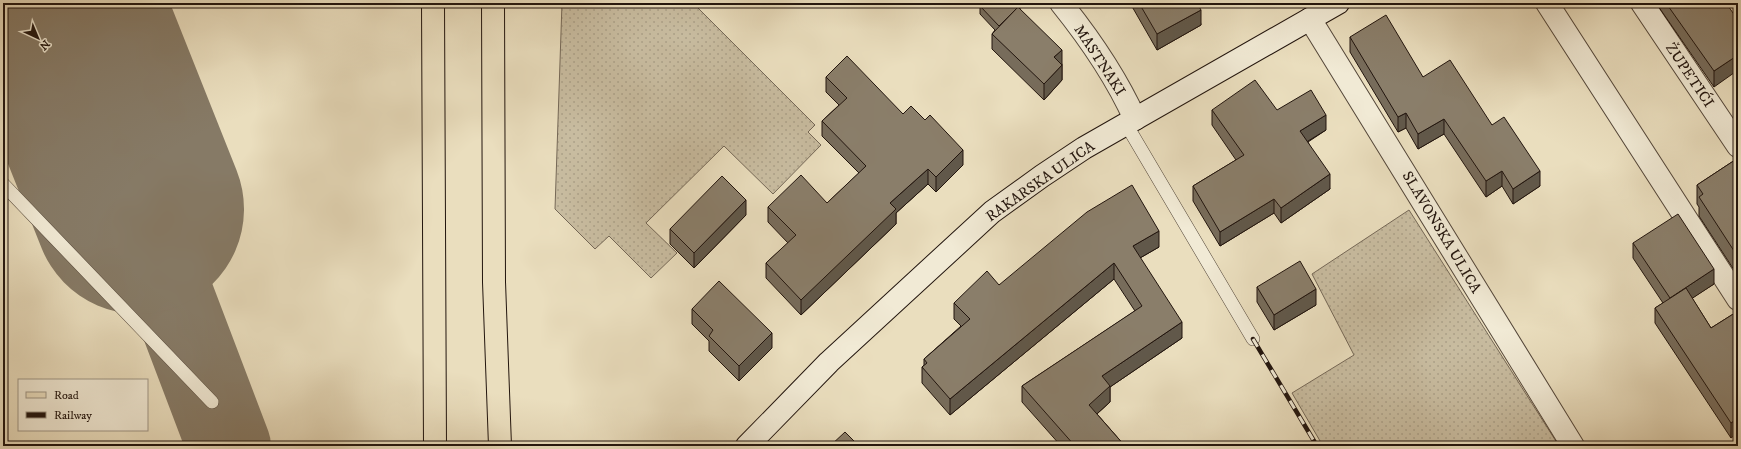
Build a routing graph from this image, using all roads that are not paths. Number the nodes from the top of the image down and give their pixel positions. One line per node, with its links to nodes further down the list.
1 (433, 3): 14 (main road)
2 (493, 3): 15 (main road)
3 (1061, 3): 8 (street, MASTNAKI)
4 (1338, 3): 7 (street, RAKARSKA ULICA)
5 (1547, 3): 11 (street)
6 (1642, 3): 9 (street, ŽUPETIĆI)
7 (1310, 19): 8 (street, RAKARSKA ULICA); 17 (street, SLAVONSKA ULICA)
8 (1131, 121): 12 (lane); 16 (street, RAKARSKA ULICA)
9 (1738, 146)
10 (3, 184): 13 (lane)
11 (1738, 299)
12 (1253, 339)
13 (212, 402)
14 (435, 446)
15 (500, 446)
16 (747, 446)
17 (1572, 446)

